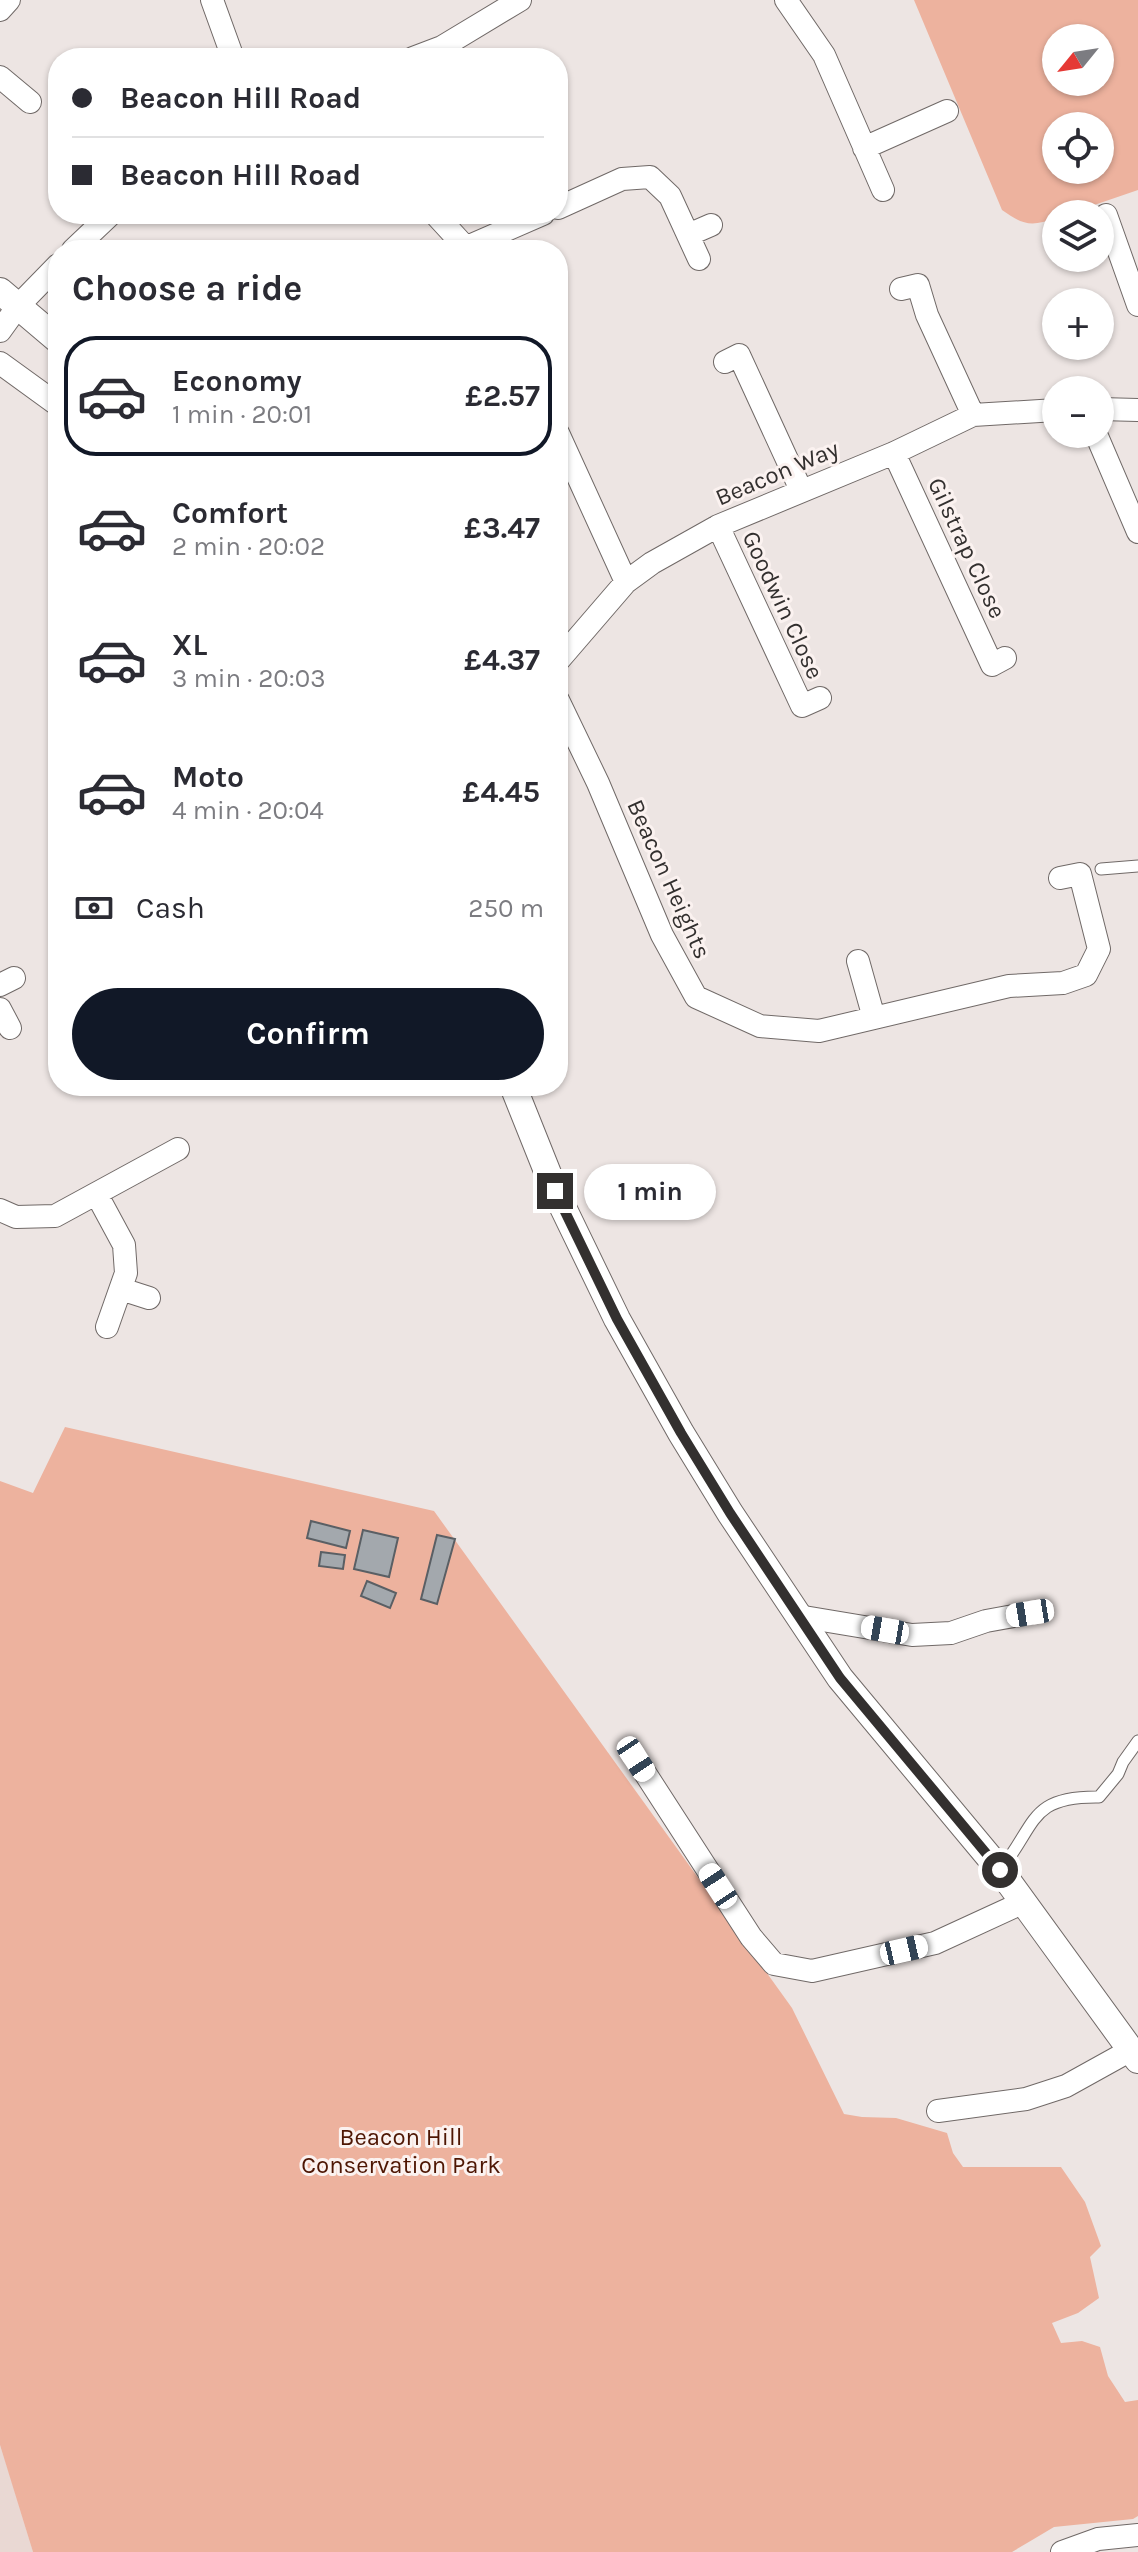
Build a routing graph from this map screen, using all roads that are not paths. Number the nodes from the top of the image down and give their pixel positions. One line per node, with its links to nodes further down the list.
1 (9, 0): 5 (street)
2 (212, 0): 6 (street)
3 (520, 0): 7 (street)
4 (786, 0): 11 (street)
5 (0, 10)
6 (229, 48)
7 (439, 48)
8 (0, 77): 9 (street)
9 (30, 102)
10 (947, 111): 11 (street)
11 (864, 148): 12 (street)
12 (883, 190)
13 (568, 203): 18 (street)
14 (100, 224): 20 (street)
15 (444, 224): 21 (street)
16 (522, 224): 22 (street)
17 (711, 225): 18 (street)
18 (688, 235): 23 (street)
19 (1114, 238): 27 (street)
20 (84, 240)
21 (460, 240)
22 (487, 240)
23 (699, 259)
24 (48, 272): 26 (street)
25 (918, 285): 36 (street)
26 (9, 299): 28 (street); 29 (street)
27 (1138, 305)
28 (0, 331)
29 (48, 332)
30 (740, 355): 40 (street)
31 (0, 363): 32 (street)
32 (48, 398)
33 (1114, 409): 34 (street)
34 (1138, 410)
35 (1042, 411): 36 (street, Beacon Way)
36 (973, 415): 38 (street, Beacon Way)
37 (1102, 448): 42 (street)
38 (894, 453): 40 (street, Beacon Way); 45 (street, Gilstrap Close)
39 (568, 455): 43 (street)
40 (801, 490): 41 (street, Beacon Way)
41 (718, 526): 43 (street, Beacon Way); 46 (street, Goodwin Close)
42 (1138, 532)
43 (626, 582): 44 (street, Beacon Way)
44 (568, 649)
45 (991, 665)
46 (802, 706)
47 (568, 721): 51 (street, Beacon Heights)
48 (1138, 866): 49 (lane)
49 (1080, 874): 51 (street, Beacon Heights)
50 (858, 961): 51 (street)
51 (874, 1018)
52 (517, 1096): 60 (street)
53 (178, 1149): 54 (street)
54 (97, 1195): 55 (street); 56 (street)
55 (0, 1210)
56 (121, 1289): 57 (street); 58 (street)
57 (149, 1298)
58 (107, 1327)
59 (1030, 1613): 60 (street)
60 (798, 1616): 63 (street)
61 (1138, 1741): 63 (lane)
62 (636, 1759): 64 (street)
63 (1000, 1870): 64 (street)
64 (1022, 1903): 65 (street)
65 (1134, 2055): 66 (street)
66 (938, 2111)
67 (1138, 2535): 68 (street)
68 (1062, 2552)

